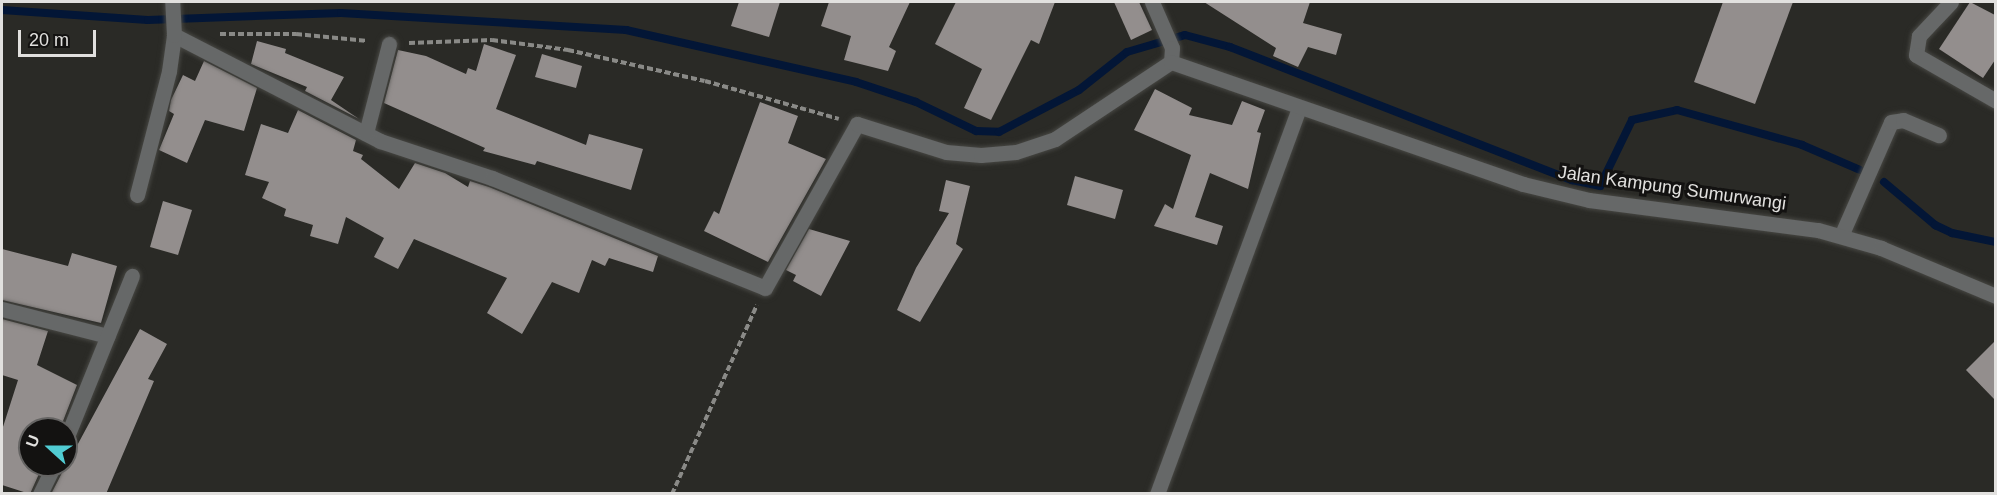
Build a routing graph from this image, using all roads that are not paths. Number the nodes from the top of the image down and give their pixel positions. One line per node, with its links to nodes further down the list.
1 (172, 2): 4 (street)
2 (1152, 2): 6 (street)
3 (1951, 2): 7 (street)
4 (173, 30): 9 (street); 11 (street)
5 (389, 44): 9 (street)
6 (1172, 55): 8 (street, Jalan Kampung Sumurwangi); 9 (street)
7 (1995, 100)
8 (1299, 109): 12 (street, Jalan Kampung Sumurwangi); 20 (street)
9 (366, 133)
10 (1939, 135): 12 (street)
11 (137, 195)
12 (1841, 236): 14 (street, Jalan Kampung Sumurwangi)
13 (132, 276): 16 (street)
14 (1995, 296)
15 (2, 309): 16 (street)
16 (108, 336): 17 (street)
17 (75, 417)
18 (48, 477): 19 (street)
19 (40, 494)
20 (1157, 494)

